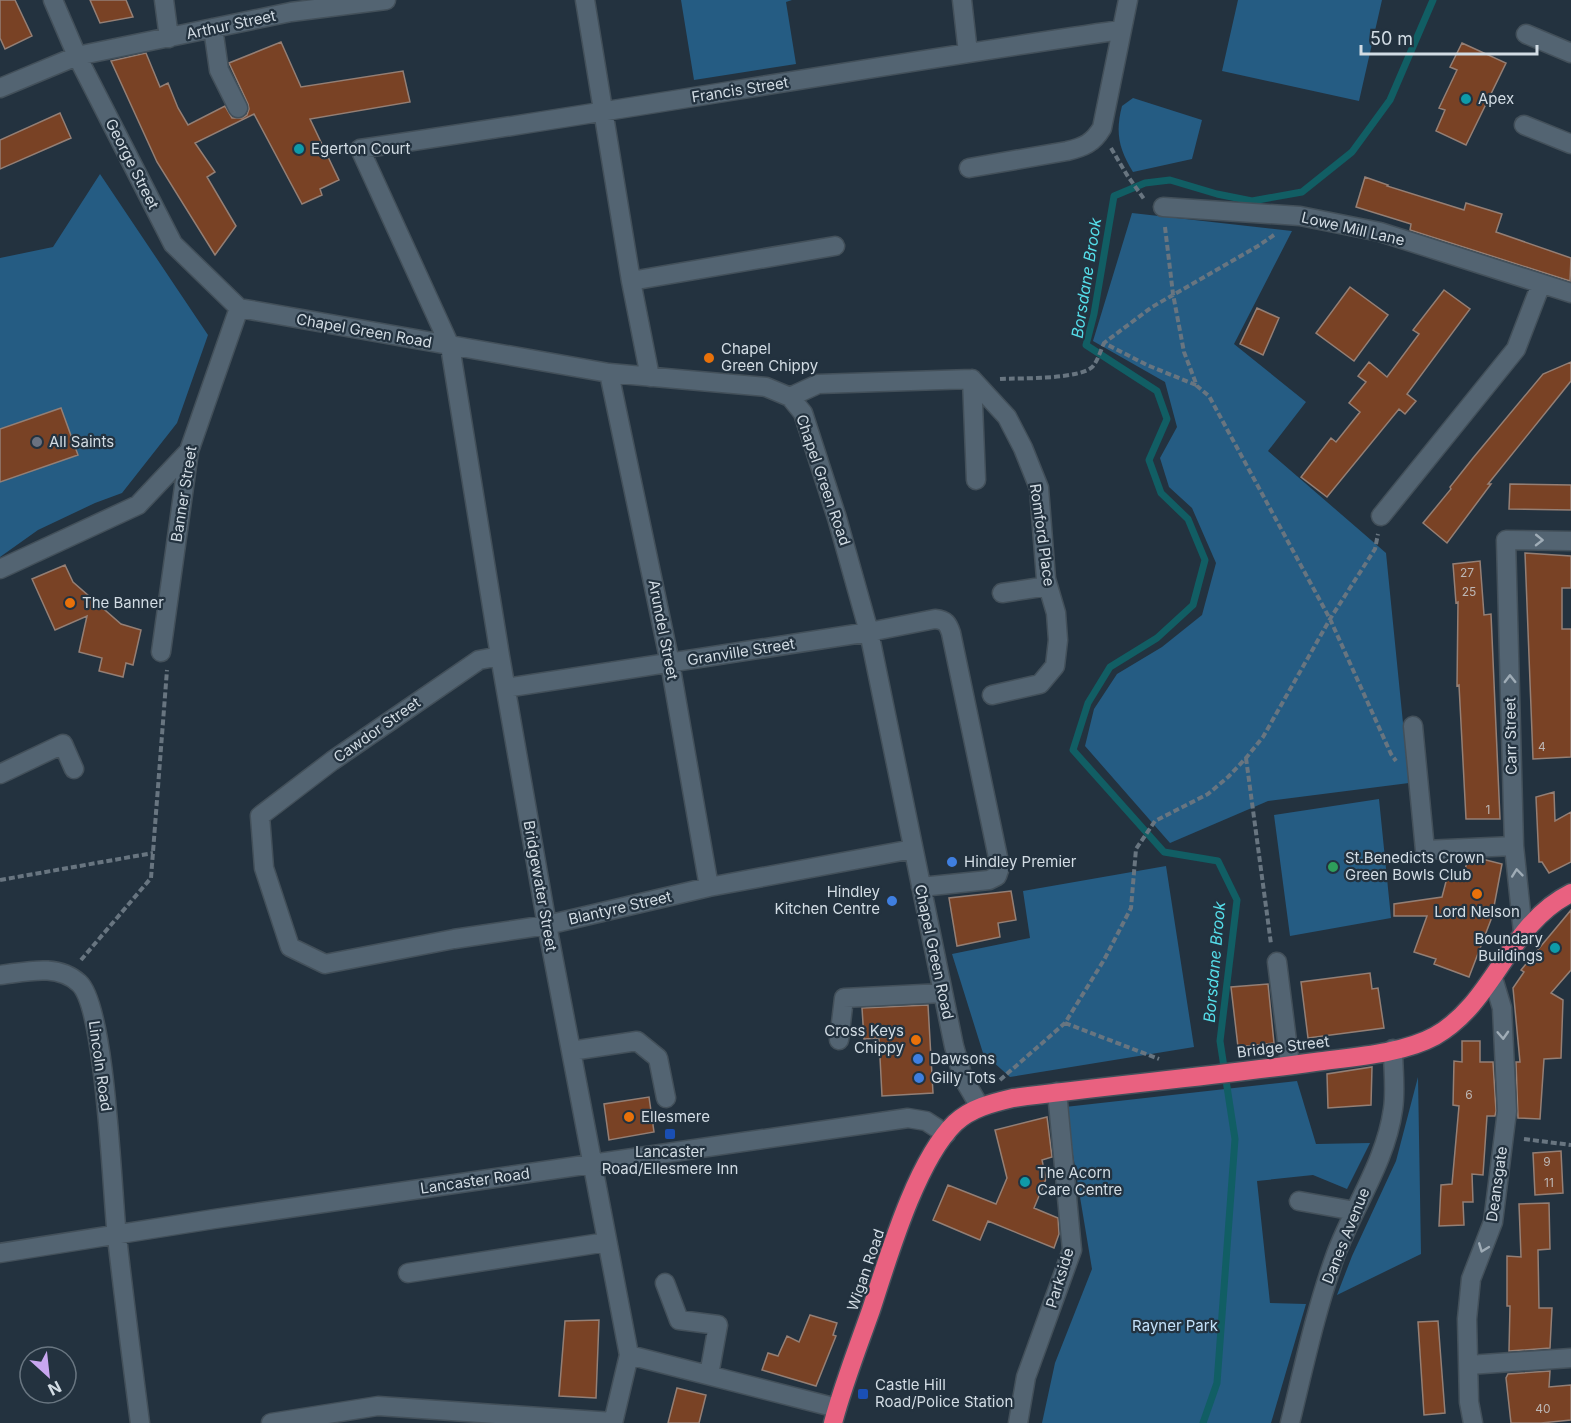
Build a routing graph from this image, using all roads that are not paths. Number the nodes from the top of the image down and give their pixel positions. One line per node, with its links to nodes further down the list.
1 (53, 0): 14 (street, George Street)
2 (164, 0): 11 (street)
3 (386, 0): 7 (street, Arthur Street)
4 (585, 0): 17 (street)
5 (962, 0): 12 (street)
6 (1128, 0): 9 (street)
7 (290, 6): 8 (street, Arthur Street)
8 (213, 28): 11 (street, Arthur Street); 16 (street)
9 (1120, 30): 12 (street, Francis Street); 21 (street)
10 (1526, 33): 13 (street)
11 (169, 38): 14 (street, Arthur Street)
12 (968, 53): 17 (street, Francis Street)
13 (1571, 53)
14 (77, 56): 15 (street, Arthur Street); 27 (street, George Street)
15 (0, 88)
16 (238, 108)
17 (603, 113): 20 (street, Francis Street); 24 (street)
18 (1524, 125): 19 (street)
19 (1571, 144)
20 (360, 149): 28 (street, Bridgewater Street)
21 (969, 168)
22 (1163, 207): 25 (street, Lowe Mill Lane)
23 (836, 246): 24 (street)
24 (632, 281): 30 (street)
25 (1541, 284): 26 (street, Lowe Mill Lane); 35 (street)
26 (1571, 293)
27 (239, 308): 28 (street, Chapel Green Road); 33 (street, Banner Street)
28 (450, 346): 29 (street, Chapel Green Road); 42 (street, Bridgewater Street)
29 (609, 373): 30 (street, Chapel Green Road); 43 (street, Arundel Street)
30 (650, 377): 32 (street, Chapel Green Road)
31 (972, 379): 32 (street); 34 (street); 38 (street, Romford Place)
32 (790, 397): 40 (street, Chapel Green Road)
33 (189, 451): 37 (street); 41 (street, Banner Street)
34 (976, 480)
35 (1381, 516)
36 (1571, 541): 49 (street, Carr Street, one-way to 36)
37 (0, 568)
38 (1048, 586): 39 (street); 45 (street, Romford Place)
39 (1002, 593)
40 (869, 632): 43 (street, Granville Street); 50 (street, Chapel Green Road); 51 (street, Granville Street)
41 (161, 652)
42 (500, 656): 44 (street, Bridgewater Street); 57 (street, Cawdor Street)
43 (670, 663): 44 (street, Granville Street); 52 (street, Arundel Street)
44 (506, 688): 54 (street, Bridgewater Street)
45 (992, 695)
46 (1413, 726): 49 (street)
47 (74, 769): 48 (street)
48 (0, 774)
49 (1514, 846): 55 (street, Carr Street, one-way to 49)
50 (913, 849): 51 (street, Chapel Green Road); 52 (street, Blantyre Street)
51 (921, 887): 60 (street, Chapel Green Road)
52 (710, 888): 54 (street, Blantyre Street)
53 (1571, 893): 55 (highway, Bridge Street)
54 (547, 925): 57 (street, Blantyre Street); 63 (street, Bridgewater Street)
55 (1523, 932): 59 (highway, Bridge Street)
56 (1277, 962): 64 (street)
57 (325, 964)
58 (0, 975): 72 (street, Lincoln Road)
59 (1493, 978): 62 (highway, Bridge Street); 79 (street, Deansgate, one-way to 79)
60 (943, 993): 61 (street); 67 (street, Chapel Green Road)
61 (839, 1040)
62 (1394, 1049): 64 (highway, Bridge Street); 71 (street, Danes Avenue)
63 (571, 1051): 66 (street); 69 (street, Bridgewater Street)
64 (1290, 1065): 65 (highway, Bridge Street)
65 (1057, 1092): 67 (highway, Bridge Street); 85 (street, Parkside)
66 (666, 1098)
67 (987, 1105): 68 (highway, Bridge Street)
68 (946, 1134): 69 (street, Lancaster Road); 81 (highway, Wigan Road)
69 (591, 1164): 72 (street, Lancaster Road); 73 (street, Bridgewater Street)
70 (1299, 1201): 71 (street)
71 (1355, 1211): 86 (street, Danes Avenue)
72 (117, 1235): 74 (street, Lancaster Road); 83 (street, Lincoln Road)
73 (607, 1242): 75 (street); 77 (street, Bridgewater Street)
74 (0, 1253)
75 (408, 1273)
76 (665, 1283): 80 (street)
77 (629, 1355): 80 (street); 82 (street, Bridgewater Street)
78 (1571, 1358): 79 (street)
79 (1469, 1365): 87 (street, Deansgate)
80 (709, 1375): 81 (street)
81 (835, 1416)
82 (613, 1422): 84 (street)
83 (140, 1423)
84 (271, 1423)
85 (1018, 1423)
86 (1290, 1423)
87 (1473, 1423)

